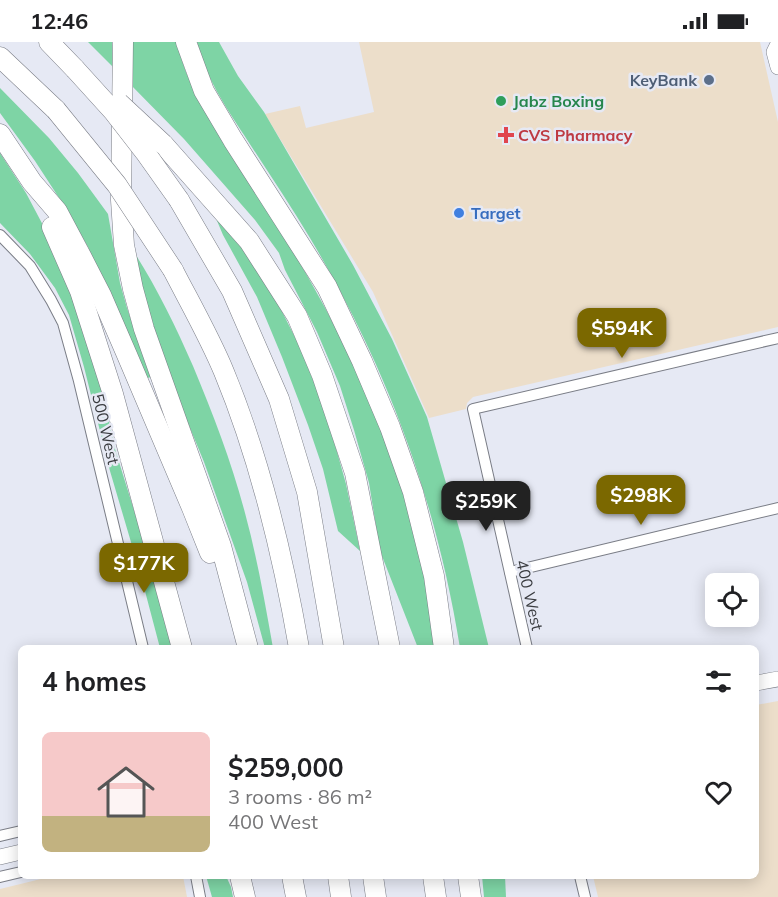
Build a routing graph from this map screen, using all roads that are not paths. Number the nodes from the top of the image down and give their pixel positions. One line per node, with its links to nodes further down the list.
1 (49, 42): 7 (highway)
2 (54, 42): 7 (highway)
3 (123, 42): 18 (highway)
4 (186, 42): 22 (highway)
5 (778, 44): 8 (main road)
6 (0, 57): 19 (highway, bridge)
7 (74, 64): 20 (highway, bridge); 21 (highway, bridge)
8 (778, 67)
9 (0, 134): 10 (highway)
10 (32, 182): 16 (highway); 17 (highway)
11 (0, 235): 15 (street, 500 West)
12 (778, 338): 14 (street, 400 West)
13 (778, 508): 14 (street)
14 (510, 572): 23 (street, 400 West)
15 (142, 645)
16 (181, 645)
17 (244, 645)
18 (245, 645)
19 (298, 645)
20 (333, 645)
21 (389, 645)
22 (444, 645)
23 (526, 645)
24 (778, 679): 25 (main road)
25 (759, 682)
26 (18, 832): 27 (street)
27 (0, 836)
28 (18, 853): 29 (main road)
29 (0, 857)
30 (18, 873): 31 (street)
31 (0, 877)
32 (197, 879): 40 (street)
33 (241, 879): 41 (highway)
34 (293, 879): 42 (highway)
35 (338, 879): 43 (highway)
36 (373, 879): 44 (highway)
37 (433, 879): 45 (highway)
38 (468, 879): 46 (highway)
39 (581, 879): 47 (street)
40 (201, 897)
41 (245, 897)
42 (296, 897)
43 (341, 897)
44 (376, 897)
45 (436, 897)
46 (471, 897)
47 (585, 897)

